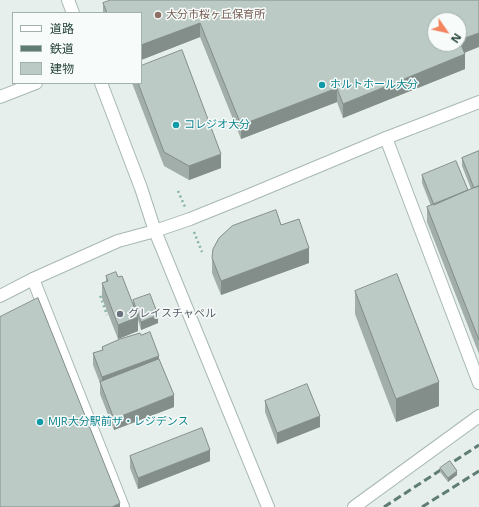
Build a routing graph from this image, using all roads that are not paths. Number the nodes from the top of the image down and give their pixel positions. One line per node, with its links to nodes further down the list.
1 (68, 0): 2 (street)
2 (73, 12)
3 (33, 84): 5 (street)
4 (101, 84): 8 (street)
5 (0, 97)
6 (479, 102): 7 (street)
7 (386, 138): 8 (street); 11 (street)
8 (155, 231): 9 (street); 14 (street)
9 (33, 279): 10 (street); 13 (street)
10 (0, 296)
11 (479, 383)
12 (479, 416): 15 (street)
13 (123, 507)
14 (268, 507)
15 (354, 507)

